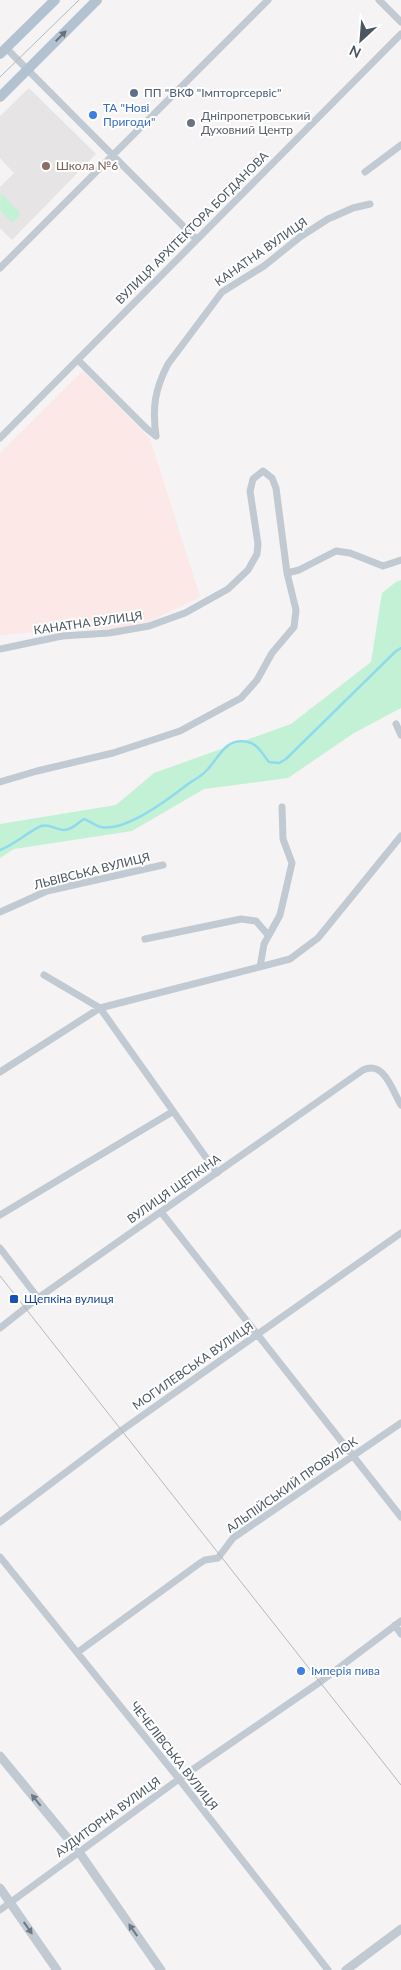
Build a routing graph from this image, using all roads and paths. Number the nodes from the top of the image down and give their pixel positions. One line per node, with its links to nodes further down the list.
1 (54, 0): 7 (main road)
2 (97, 0): 8 (main road, one-way to 2)
3 (268, 0): 11 (street)
4 (380, 0): 5 (street)
5 (401, 22)
6 (401, 34): 14 (street, ВУЛИЦЯ АРХІТЕКТОРА БОГДАНОВА)
7 (3, 51): 8 (street)
8 (27, 70): 9 (main road); 11 (street)
9 (0, 97)
10 (401, 145): 12 (street)
11 (112, 155): 14 (street); 15 (street)
12 (365, 172)
13 (370, 204): 16 (street, КАНАТНА ВУЛИЦЯ)
14 (196, 239): 16 (street, ВУЛИЦЯ АРХІТЕКТОРА БОГДАНОВА)
15 (0, 268)
16 (78, 360): 17 (street, ВУЛИЦЯ АРХІТЕКТОРА БОГДАНОВА)
17 (0, 438)
18 (401, 560): 19 (street)
19 (287, 573): 20 (street, КАНАТНА ВУЛИЦЯ); 23 (street)
20 (0, 648)
21 (396, 724): 22 (street)
22 (401, 735)
23 (0, 782)
24 (282, 807): 28 (street)
25 (401, 836): 30 (street)
26 (163, 865): 27 (street, ЛЬВІВСЬКА ВУЛИЦЯ)
27 (0, 912)
28 (268, 935): 29 (street); 30 (street)
29 (145, 939)
30 (260, 967): 32 (street)
31 (44, 975): 32 (street)
32 (100, 1008): 33 (street); 35 (street)
33 (0, 1072)
34 (401, 1105): 36 (street, ВУЛИЦЯ ЩЕПКІНА)
35 (172, 1112): 36 (street); 38 (street)
36 (217, 1173): 37 (street, ВУЛИЦЯ ЩЕПКІНА)
37 (161, 1212): 41 (street, ВУЛИЦЯ ЩЕПКІНА); 43 (street)
38 (0, 1215)
39 (401, 1233): 43 (street, МОГИЛЕВСЬКА ВУЛИЦЯ)
40 (0, 1248): 41 (street)
41 (38, 1298): 42 (street, ВУЛИЦЯ ЩЕПКІНА)
42 (0, 1328)
43 (256, 1335): 45 (street); 47 (street, МОГИЛЕВСЬКА ВУЛИЦЯ)
44 (401, 1423): 45 (street, АЛЬПІЙСЬКИЙ ПРОВУЛОК)
45 (353, 1456): 46 (street); 51 (street, АЛЬПІЙСЬКИЙ ПРОВУЛОК)
46 (401, 1517)
47 (0, 1522)
48 (0, 1557): 51 (street, ЧЕЧЕЛІВСЬКА ВУЛИЦЯ)
49 (398, 1623): 50 (street); 53 (street, АУДИТОРНА ВУЛИЦЯ)
50 (401, 1634)
51 (78, 1652): 53 (street, ЧЕЧЕЛІВСЬКА ВУЛИЦЯ)
52 (0, 1756): 54 (street, one-way to 52)
53 (179, 1779): 54 (street, АУДИТОРНА ВУЛИЦЯ); 61 (street, ЧЕЧЕЛІВСЬКА ВУЛИЦЯ)
54 (79, 1852): 56 (street, АУДИТОРНА ВУЛИЦЯ); 60 (street, one-way to 54)
55 (0, 1888): 56 (street)
56 (11, 1903): 57 (street, АУДИТОРНА ВУЛИЦЯ); 59 (street, one-way to 59)
57 (0, 1910)
58 (401, 1929): 62 (street)
59 (57, 1970)
60 (161, 1970)
61 (328, 1970)
62 (346, 1970)

